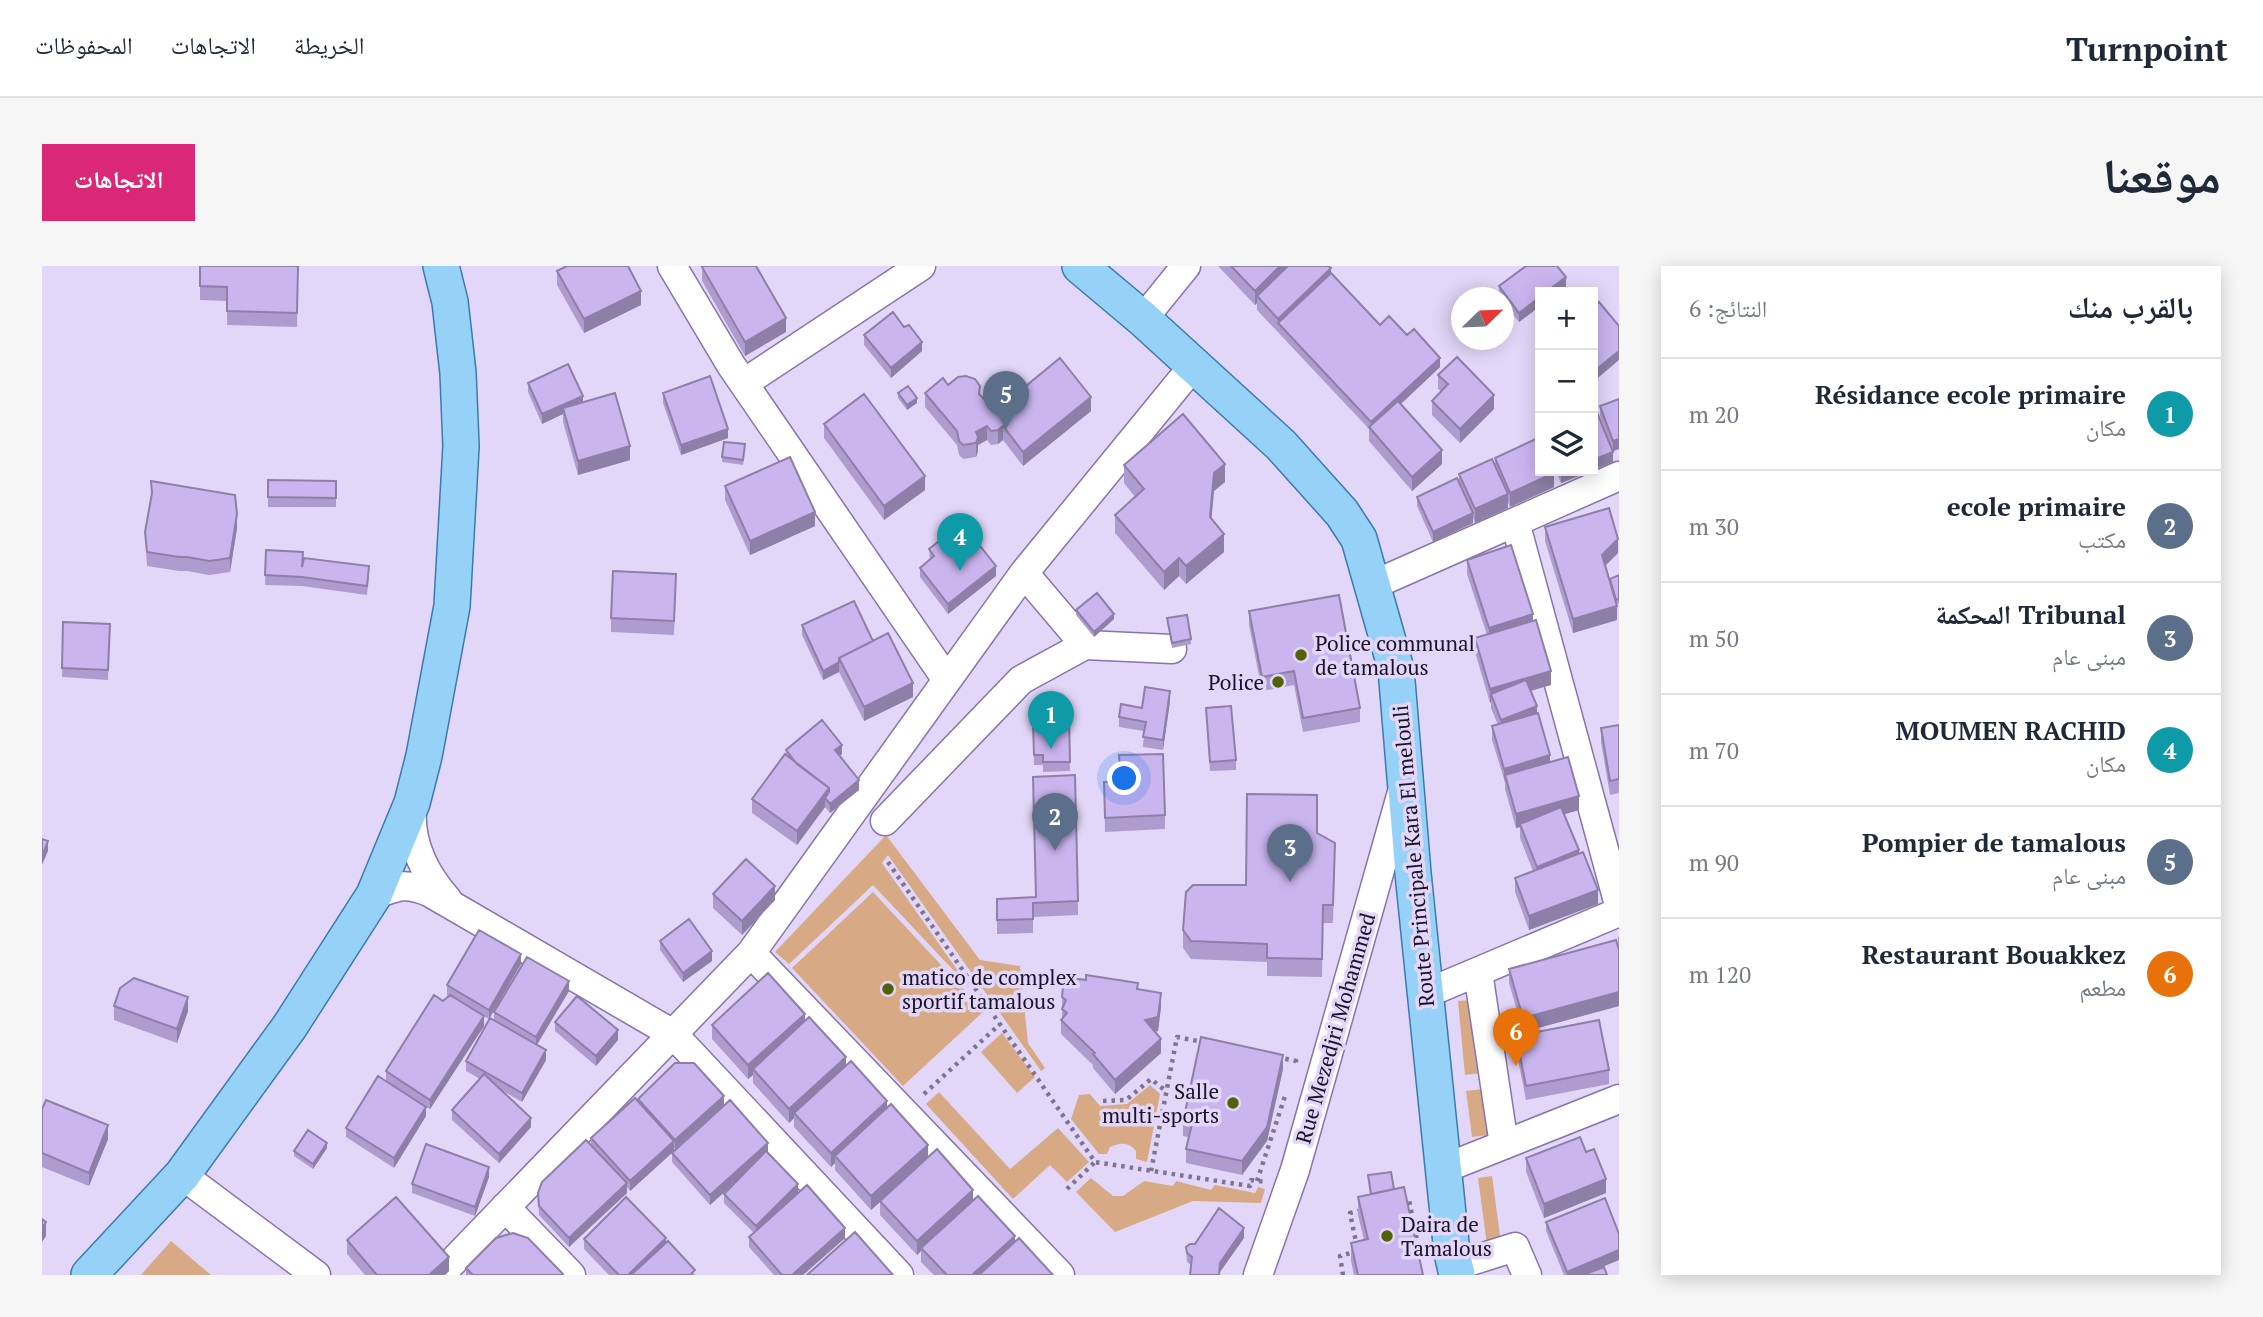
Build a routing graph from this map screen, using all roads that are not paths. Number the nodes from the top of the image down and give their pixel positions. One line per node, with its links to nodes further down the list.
1 (441, 266): 16 (main road)
2 (672, 266): 8 (street)
3 (921, 266): 8 (street)
4 (1080, 266): 6 (main road, Route Principale Kara El melouli)
5 (1186, 266): 6 (street)
6 (1143, 319): 7 (main road, Route Principale Kara El melouli)
7 (1194, 365): 11 (street); 12 (main road, Route Principale Kara El melouli)
8 (744, 383): 15 (street)
9 (1619, 476): 10 (street)
10 (1515, 522): 12 (street); 21 (street)
11 (1024, 573): 13 (street); 15 (street)
12 (1373, 585): 18 (main road, Route Principale Kara El melouli)
13 (1085, 645): 14 (street); 17 (street)
14 (1171, 649)
15 (947, 680): 23 (street)
16 (412, 803): 19 (main road); 20 (street)
17 (885, 821)
18 (1396, 866): 25 (main road, Route Principale Kara El melouli); 39 (street, Rue Mezedjri Mohammed)
19 (374, 895): 20 (street); 30 (main road)
20 (451, 903): 26 (street)
21 (1619, 905)
22 (1619, 912): 24 (street)
23 (751, 953): 26 (street); 38 (street)
24 (1478, 972): 25 (street); 28 (street)
25 (1425, 994): 29 (main road, Route Principale Kara El melouli)
26 (673, 1034): 31 (street); 37 (street)
27 (1617, 1106): 28 (street)
28 (1504, 1145): 29 (street)
29 (1443, 1169): 32 (main road, Route Principale Kara El melouli)
30 (182, 1175): 33 (main road); 34 (street)
31 (505, 1207): 35 (street); 36 (street)
32 (1456, 1270): 40 (street)
33 (89, 1275)
34 (316, 1275)
35 (440, 1275)
36 (571, 1275)
37 (900, 1275)
38 (1060, 1275)
39 (1258, 1275)
40 (1527, 1275)

